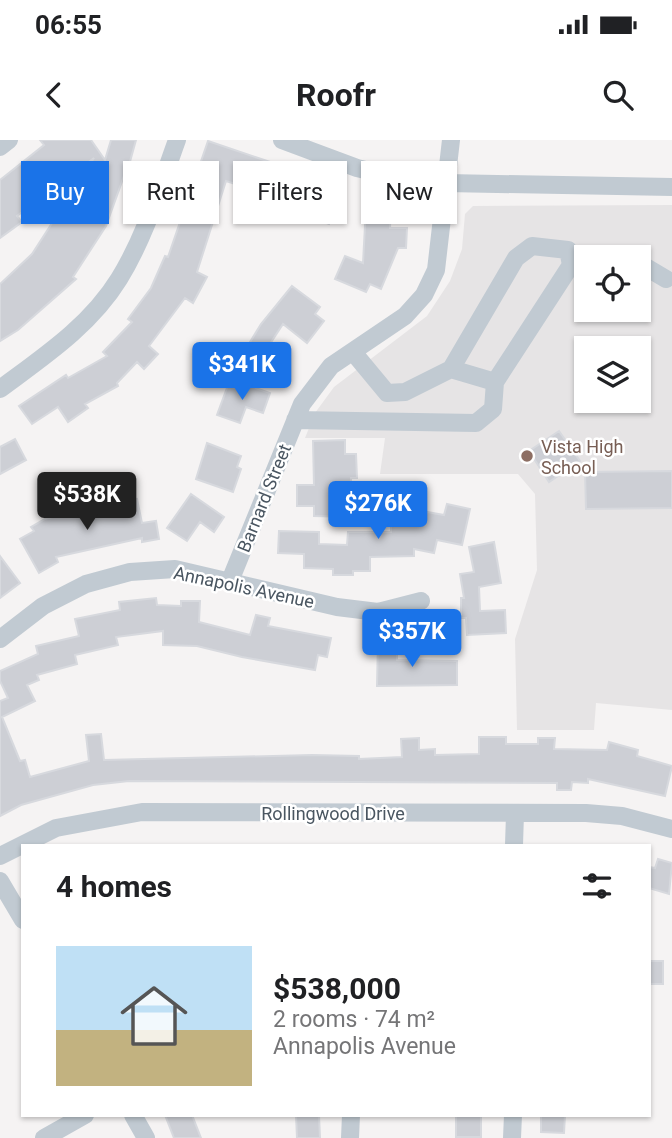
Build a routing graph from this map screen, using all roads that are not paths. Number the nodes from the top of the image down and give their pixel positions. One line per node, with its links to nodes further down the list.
1 (9, 140): 5 (street)
2 (177, 140): 16 (street)
3 (282, 140): 7 (street)
4 (451, 140): 6 (street, Barnard Street)
5 (0, 147)
6 (449, 161)
7 (361, 169)
8 (457, 183): 9 (street)
9 (672, 187)
10 (441, 224): 13 (street, Barnard Street)
11 (651, 270): 12 (street)
12 (670, 282)
13 (353, 352): 17 (street); 18 (street, Barnard Street)
14 (451, 369): 15 (street); 15 (street); 17 (street)
15 (495, 382): 19 (street)
16 (0, 389)
17 (405, 392): 19 (street)
18 (295, 420): 19 (street); 20 (street, Barnard Street)
19 (415, 423)
20 (230, 581): 21 (street, Annapolis Avenue); 22 (street, Annapolis Avenue)
21 (421, 601)
22 (0, 639)
23 (515, 814): 24 (street, Rollingwood Drive); 25 (street, Rollingwood Drive); 26 (street)
24 (672, 829)
25 (24, 844)
26 (514, 844)
27 (21, 846): 28 (street, Rollingwood Drive)
28 (0, 856)
29 (0, 881): 30 (street)
30 (21, 917)
31 (81, 1117): 35 (street)
32 (135, 1117): 36 (street)
33 (351, 1117): 37 (street)
34 (513, 1117): 38 (street)
35 (44, 1138)
36 (146, 1138)
37 (351, 1138)
38 (512, 1138)

